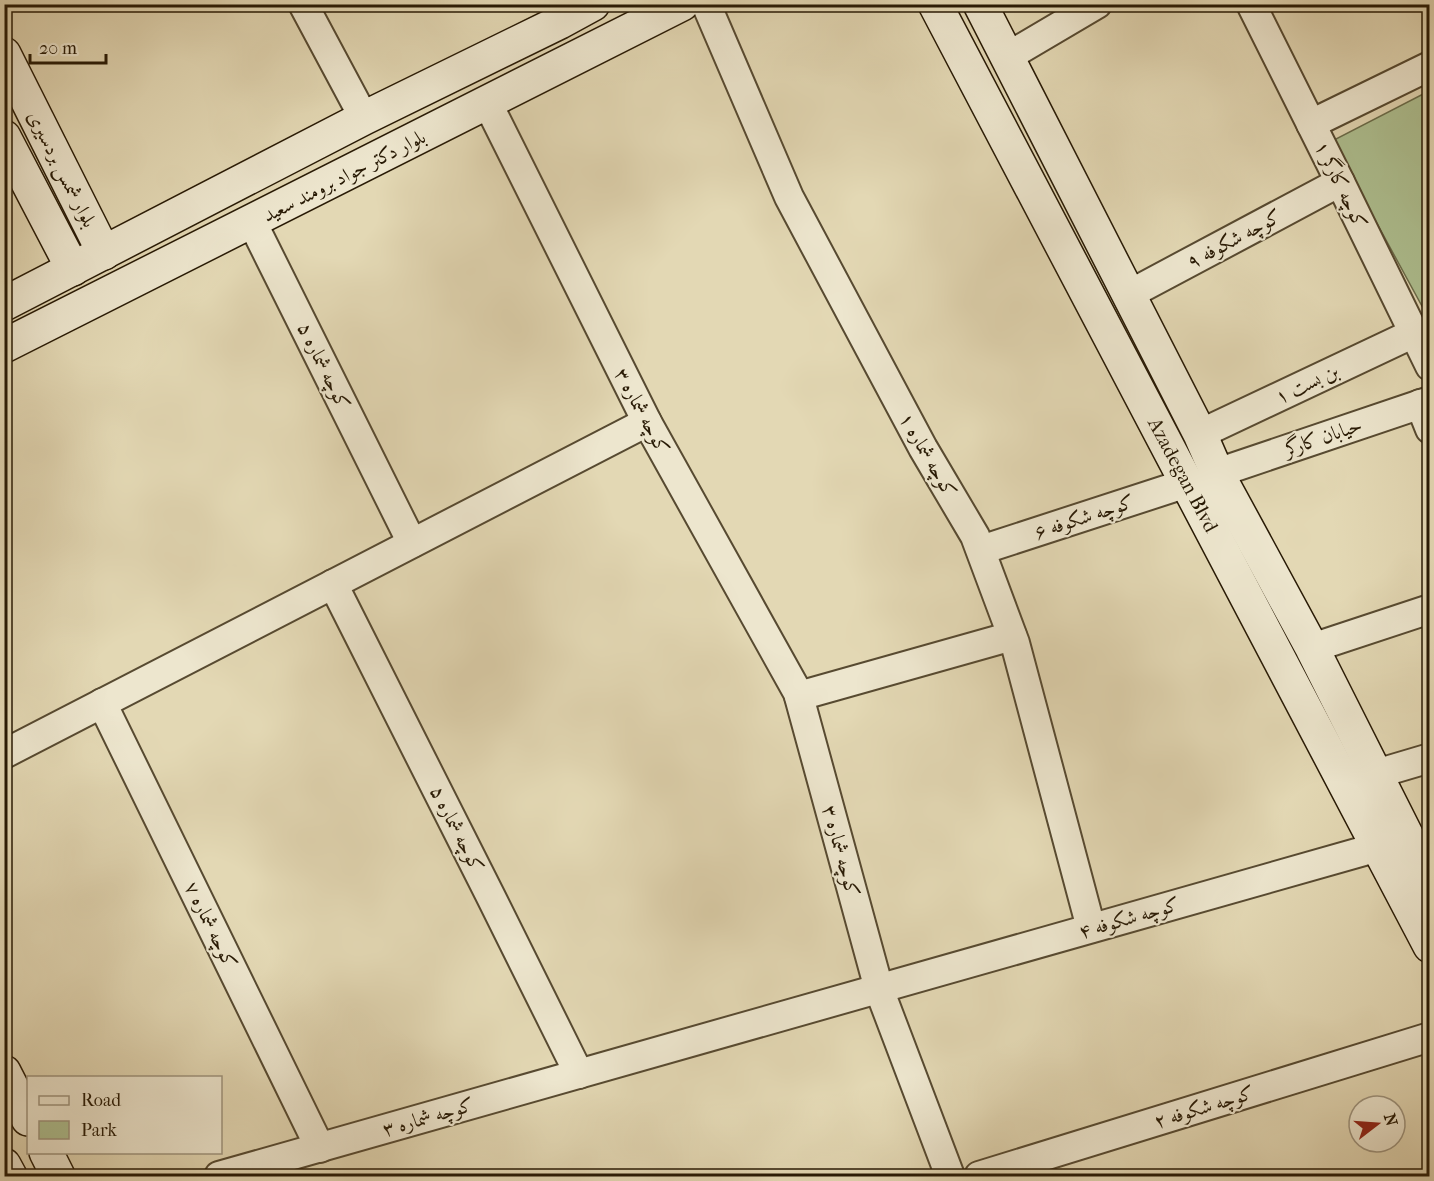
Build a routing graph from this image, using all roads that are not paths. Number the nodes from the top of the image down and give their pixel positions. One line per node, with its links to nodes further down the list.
1 (303, 4): 14 (street)
2 (593, 4): 9 (main road)
3 (682, 4): 13 (main road, بلوار دکتر جواد برومند سعید)
4 (706, 4): 33 (street, کوچه شماره ۱)
5 (935, 4): 31 (main road, Azadegan Blvd)
6 (980, 4): 11 (main road, Azadegan Blvd)
7 (1097, 4): 11 (street)
8 (1251, 4): 15 (street, کوچه کارگر ۱)
9 (556, 13): 14 (main road)
10 (4, 54): 21 (main road, بلوار شمس بردسیری)
11 (1007, 57): 23 (main road, Azadegan Blvd)
12 (1430, 66): 15 (street)
13 (488, 104): 18 (main road, بلوار دکتر جواد برومند سعید); 29 (street, کوچه شماره ۳)
14 (363, 118): 16 (main road)
15 (1311, 124): 19 (street, کوچه کارگر ۱)
16 (329, 135): 18 (main road); 21 (main road)
17 (4, 137): 22 (main road, بلوار شمس بردسیری)
18 (350, 173): 20 (main road, بلوار دکتر جواد برومند سعید)
19 (1340, 182): 23 (street, کوچه شکوفه ۹); 25 (street, کوچه کارگر ۱)
20 (252, 222): 26 (main road, بلوار دکتر جواد برومند سعید); 32 (street, کوچه شماره ۵)
21 (104, 253): 22 (main road)
22 (73, 269): 24 (main road)
23 (1128, 296): 30 (main road, Azadegan Blvd)
24 (4, 304)
25 (1414, 333): 27 (street, کوچه کارگر ۱); 30 (street, بن بست ۱)
26 (4, 346)
27 (1430, 366)
28 (1426, 412): 31 (street, حیابان کارگر)
29 (647, 422): 32 (street); 38 (street, کوچه شماره ۳)
30 (1200, 434): 31 (main road, Azadegan Blvd)
31 (1202, 478): 33 (street, کوچه شکوفه ۶); 37 (main road, Azadegan Blvd); 43 (main road, Azadegan Blvd)
32 (412, 543): 34 (street)
33 (981, 550): 36 (street, کوچه شماره ۱)
34 (333, 584): 39 (street); 50 (street, کوچه شماره ۵)
35 (1430, 609): 37 (street)
36 (1012, 636): 38 (street); 45 (street, کوچه شماره ۱)
37 (1312, 648): 42 (main road, Azadegan Blvd)
38 (799, 696): 47 (street, کوچه شماره ۳)
39 (102, 703): 40 (street); 52 (street, کوچه شماره ۷)
40 (4, 754)
41 (1430, 758): 42 (street)
42 (1376, 774): 44 (main road, Azadegan Blvd)
43 (1378, 847): 45 (street, کوچه شکوفه ۴); 46 (main road, Azadegan Blvd)
44 (1430, 882)
45 (1091, 928): 47 (street, کوچه شکوفه ۴)
46 (1430, 946)
47 (879, 988): 50 (street, کوچه شماره ۳); 58 (street)
48 (1430, 1037): 59 (street, کوچه شکوفه ۲)
49 (4, 1072): 51 (main road)
50 (579, 1074): 52 (street, کوچه شماره ۳)
51 (27, 1117)
52 (320, 1148): 57 (street, کوچه شماره ۳)
53 (47, 1154): 56 (main road)
54 (4, 1165): 55 (main road)
55 (10, 1176)
56 (58, 1176)
57 (219, 1176)
58 (950, 1176)
59 (979, 1176)

